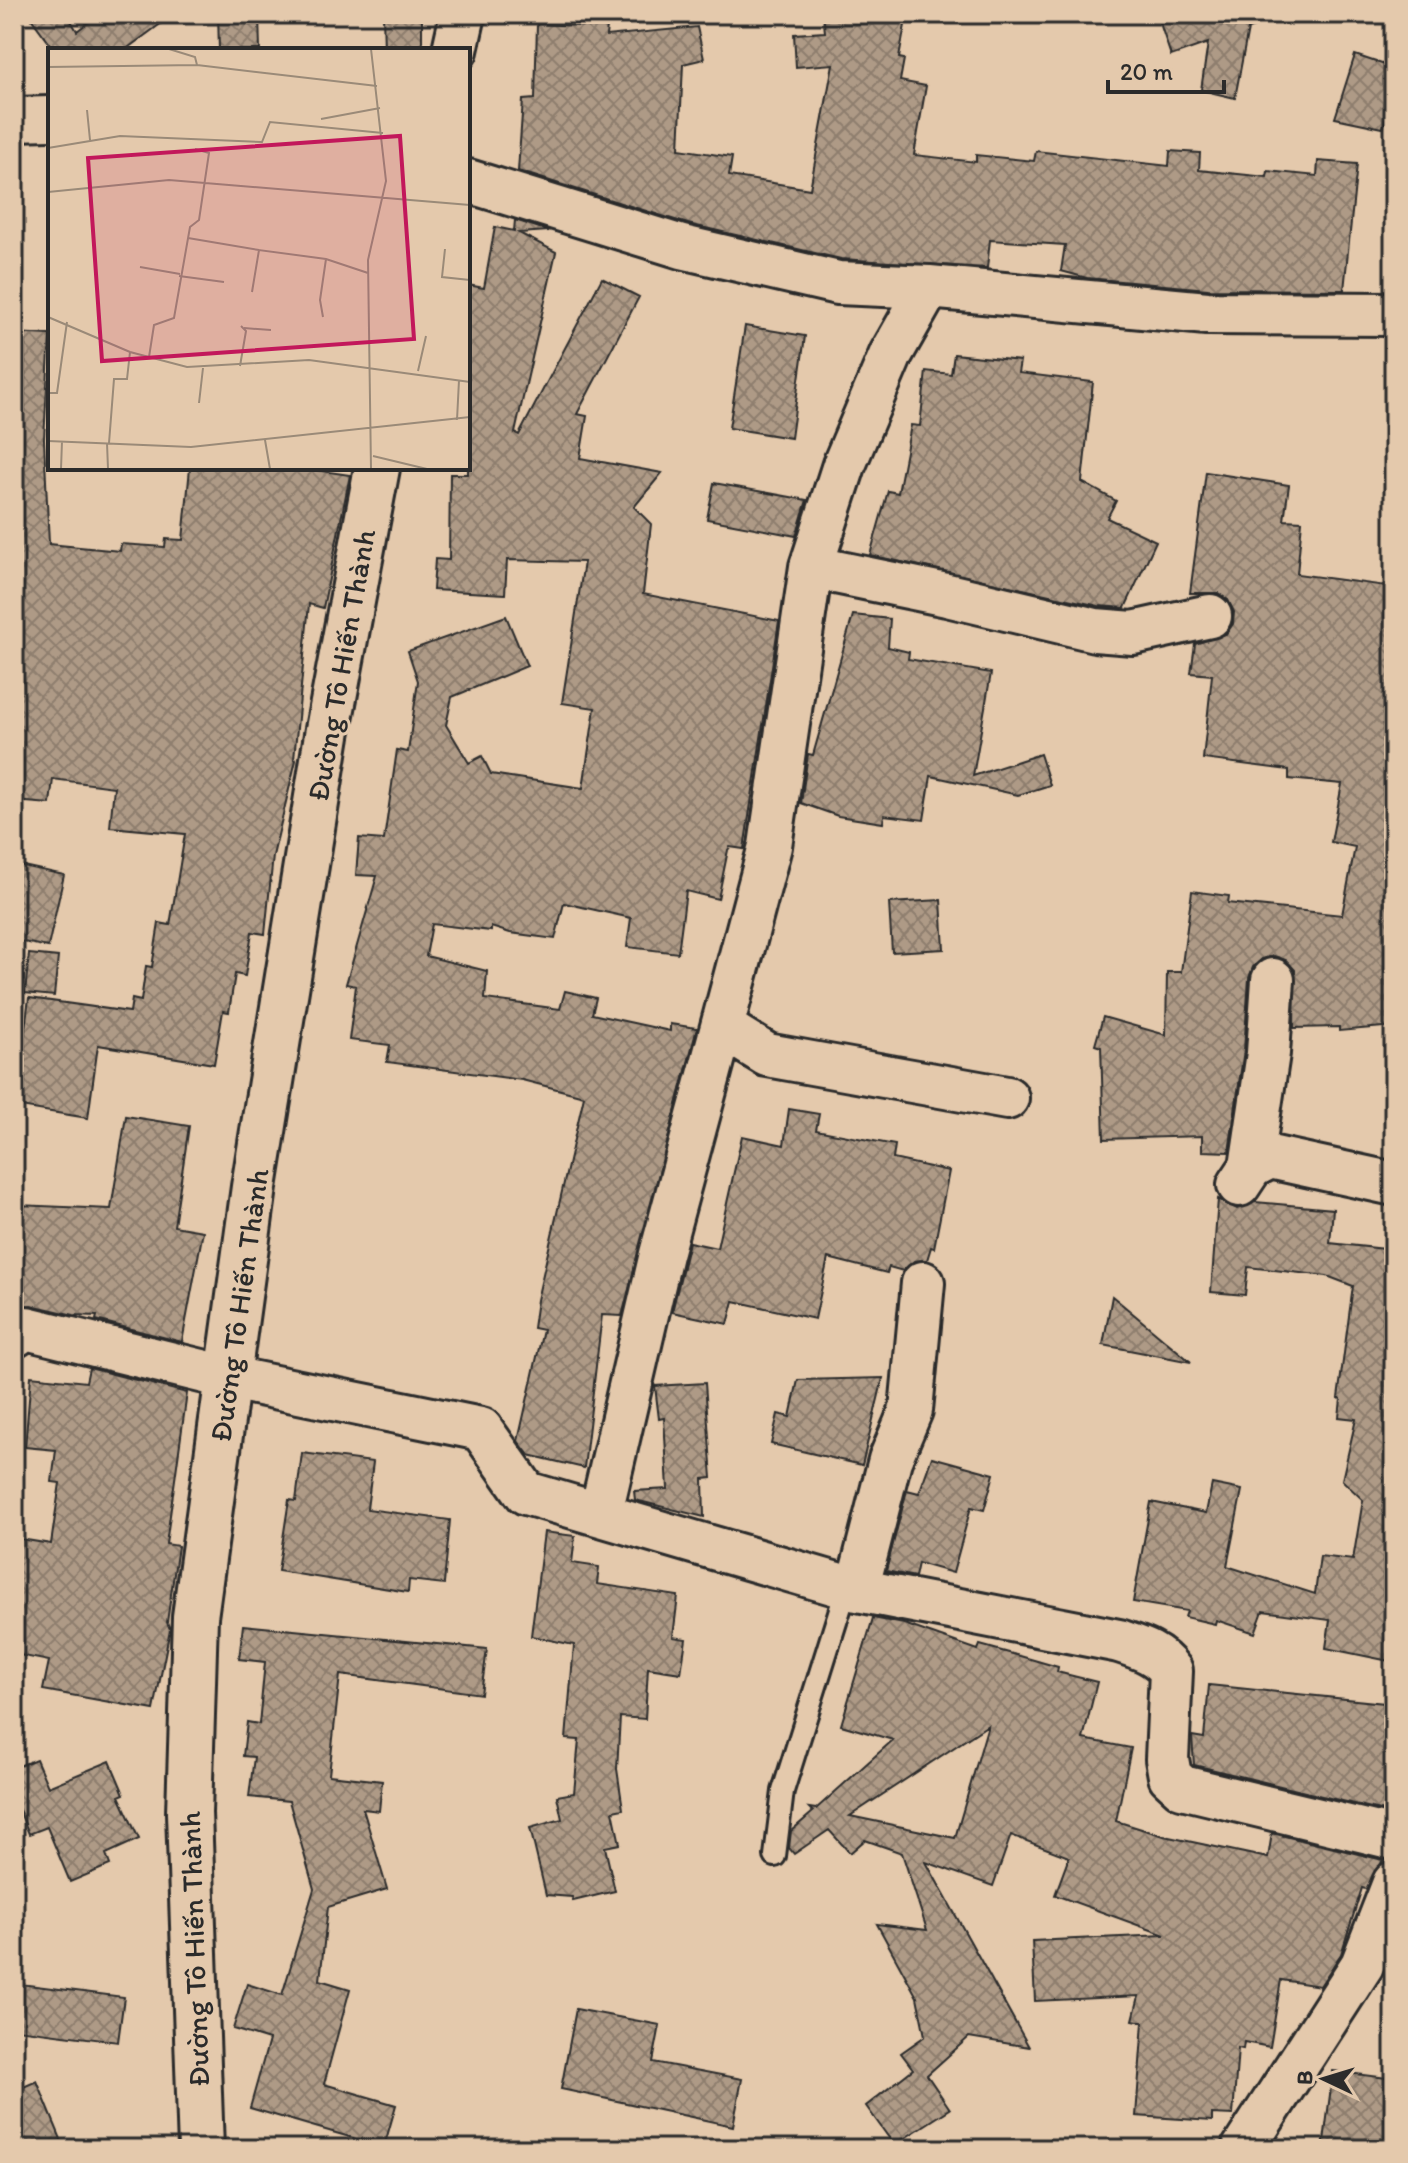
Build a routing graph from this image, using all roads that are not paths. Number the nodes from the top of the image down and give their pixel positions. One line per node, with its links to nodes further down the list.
1 (463, 14): 2 (street)
2 (455, 48)
3 (48, 118): 4 (street)
4 (14, 119)
5 (470, 182): 6 (street)
6 (929, 287): 7 (street); 9 (street)
7 (1394, 314)
8 (377, 470): 17 (street, Đường Tô Hiến Thành)
9 (811, 567): 10 (street); 12 (street)
10 (1210, 616)
11 (1273, 980): 14 (street)
12 (722, 1027): 13 (street); 18 (street)
13 (1007, 1098)
14 (1394, 1184)
15 (923, 1283): 19 (street)
16 (14, 1336): 17 (street)
17 (230, 1378): 18 (street); 24 (street, Đường Tô Hiến Thành)
18 (601, 1512): 19 (street)
19 (852, 1588): 20 (street); 21 (lane)
20 (1394, 1838)
21 (775, 1856)
22 (1394, 1883): 23 (street)
23 (1378, 1969): 25 (street)
24 (201, 2149)
25 (1243, 2149)

